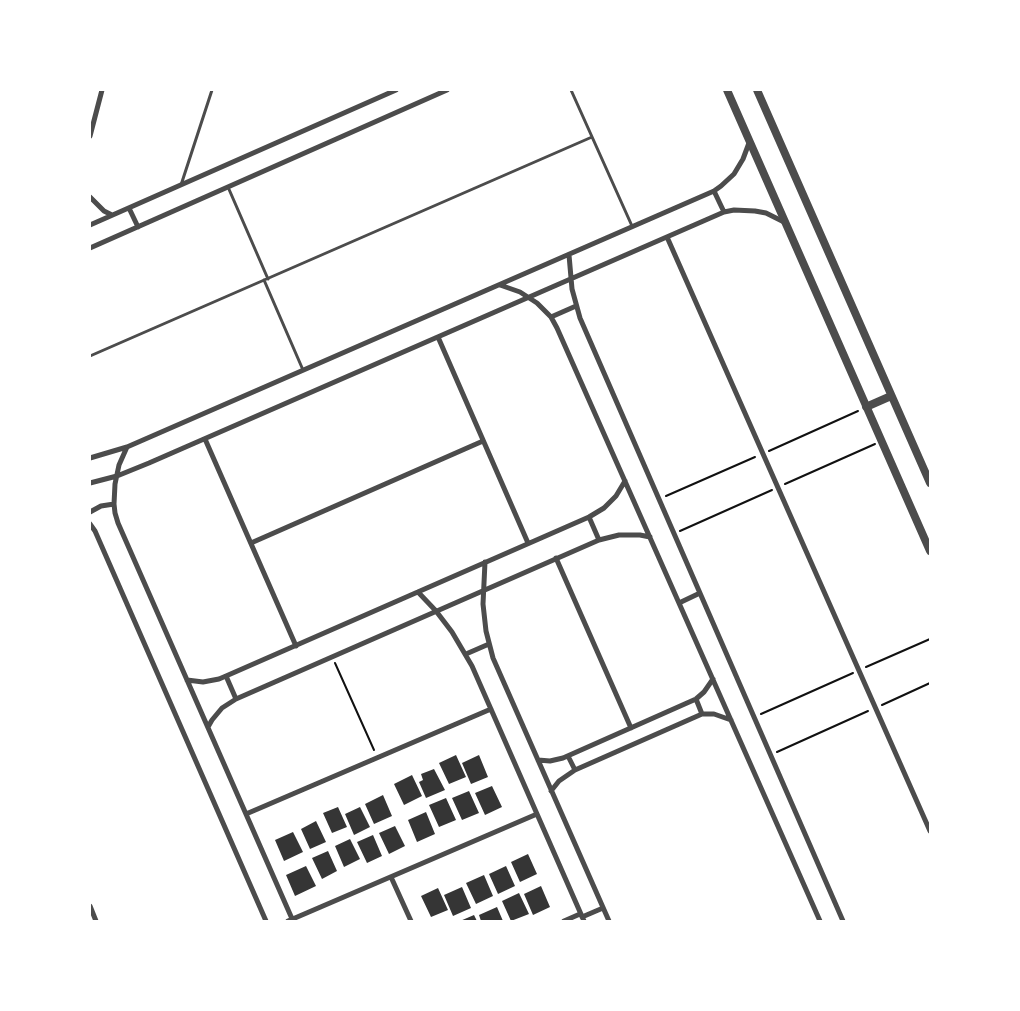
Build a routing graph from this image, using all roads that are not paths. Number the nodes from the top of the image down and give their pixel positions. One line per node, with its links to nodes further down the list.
1 (102, 90): 8 (street)
2 (212, 90): 11 (lane)
3 (396, 90): 11 (street)
4 (447, 90): 12 (street)
5 (571, 90): 9 (lane)
6 (727, 90): 10 (street)
7 (756, 90): 35 (street)
8 (90, 136)
9 (592, 137): 20 (lane); 25 (lane)
10 (750, 142): 13 (street); 18 (street)
11 (181, 185): 15 (street)
12 (228, 187): 21 (street); 25 (lane)
13 (714, 192): 16 (street); 20 (street)
14 (90, 197): 17 (street)
15 (129, 208): 17 (street); 21 (street)
16 (724, 212): 18 (street); 22 (street)
17 (112, 216): 19 (street)
18 (785, 222): 36 (street)
19 (90, 225)
20 (632, 227): 24 (street)
21 (138, 228): 23 (street)
22 (667, 237): 27 (street); 80 (street)
23 (90, 248)
24 (569, 254): 27 (street); 28 (street)
25 (268, 279): 26 (lane)
26 (264, 280): 33 (lane); 34 (lane)
27 (570, 280): 29 (street); 30 (street)
28 (500, 285): 29 (street); 34 (street)
29 (529, 297): 31 (street); 32 (street)
30 (576, 306): 31 (street); 58 (street)
31 (551, 318): 42 (street)
32 (438, 337): 37 (street); 38 (street)
33 (90, 356)
34 (303, 370): 39 (street)
35 (891, 396): 36 (street); 44 (street)
36 (866, 407): 53 (street)
37 (204, 439): 41 (street); 51 (street)
38 (483, 441): 51 (street); 52 (street)
39 (127, 447): 40 (street); 41 (street)
40 (90, 458)
41 (116, 476): 43 (street); 45 (street)
42 (625, 480): 47 (street); 49 (street)
43 (90, 483)
44 (930, 483)
45 (114, 504): 46 (street); 66 (street)
46 (90, 512)
47 (589, 516): 50 (street); 52 (street)
48 (90, 524): 87 (street)
49 (650, 537): 50 (street); 59 (street)
50 (599, 540): 54 (street)
51 (250, 543): 62 (street)
52 (528, 543): 55 (street)
53 (930, 551)
54 (556, 558): 56 (street); 73 (street)
55 (485, 562): 56 (street); 57 (street)
56 (483, 590): 60 (street); 61 (street)
57 (418, 592): 60 (street); 62 (street)
58 (700, 593): 59 (street); 92 (street)
59 (679, 603): 65 (street)
60 (436, 611): 63 (street); 67 (street)
61 (489, 644): 63 (street); 75 (street)
62 (296, 646): 64 (street)
63 (466, 654): 69 (street)
64 (226, 676): 66 (street); 67 (street)
65 (712, 679): 68 (street); 71 (street)
66 (187, 680): 72 (street)
67 (236, 699): 72 (street)
68 (696, 699): 70 (street); 73 (street)
69 (491, 709): 78 (street); 79 (street)
70 (702, 714): 71 (street); 76 (street)
71 (731, 720): 91 (street)
72 (208, 728): 78 (street)
73 (631, 728): 74 (street)
74 (568, 756): 75 (street); 76 (street)
75 (538, 760): 77 (street)
76 (575, 770): 77 (street)
77 (552, 792): 83 (street)
78 (246, 814): 85 (street)
79 (537, 814): 81 (street); 84 (street)
80 (930, 831)
81 (391, 877): 85 (street); 88 (street)
82 (90, 906): 86 (street)
83 (603, 908): 84 (street); 90 (street)
84 (582, 917): 89 (street)
85 (291, 920)
86 (96, 921)
87 (266, 921)
88 (411, 921)
89 (564, 921)
90 (609, 921)
91 (820, 921)
92 (843, 921)

